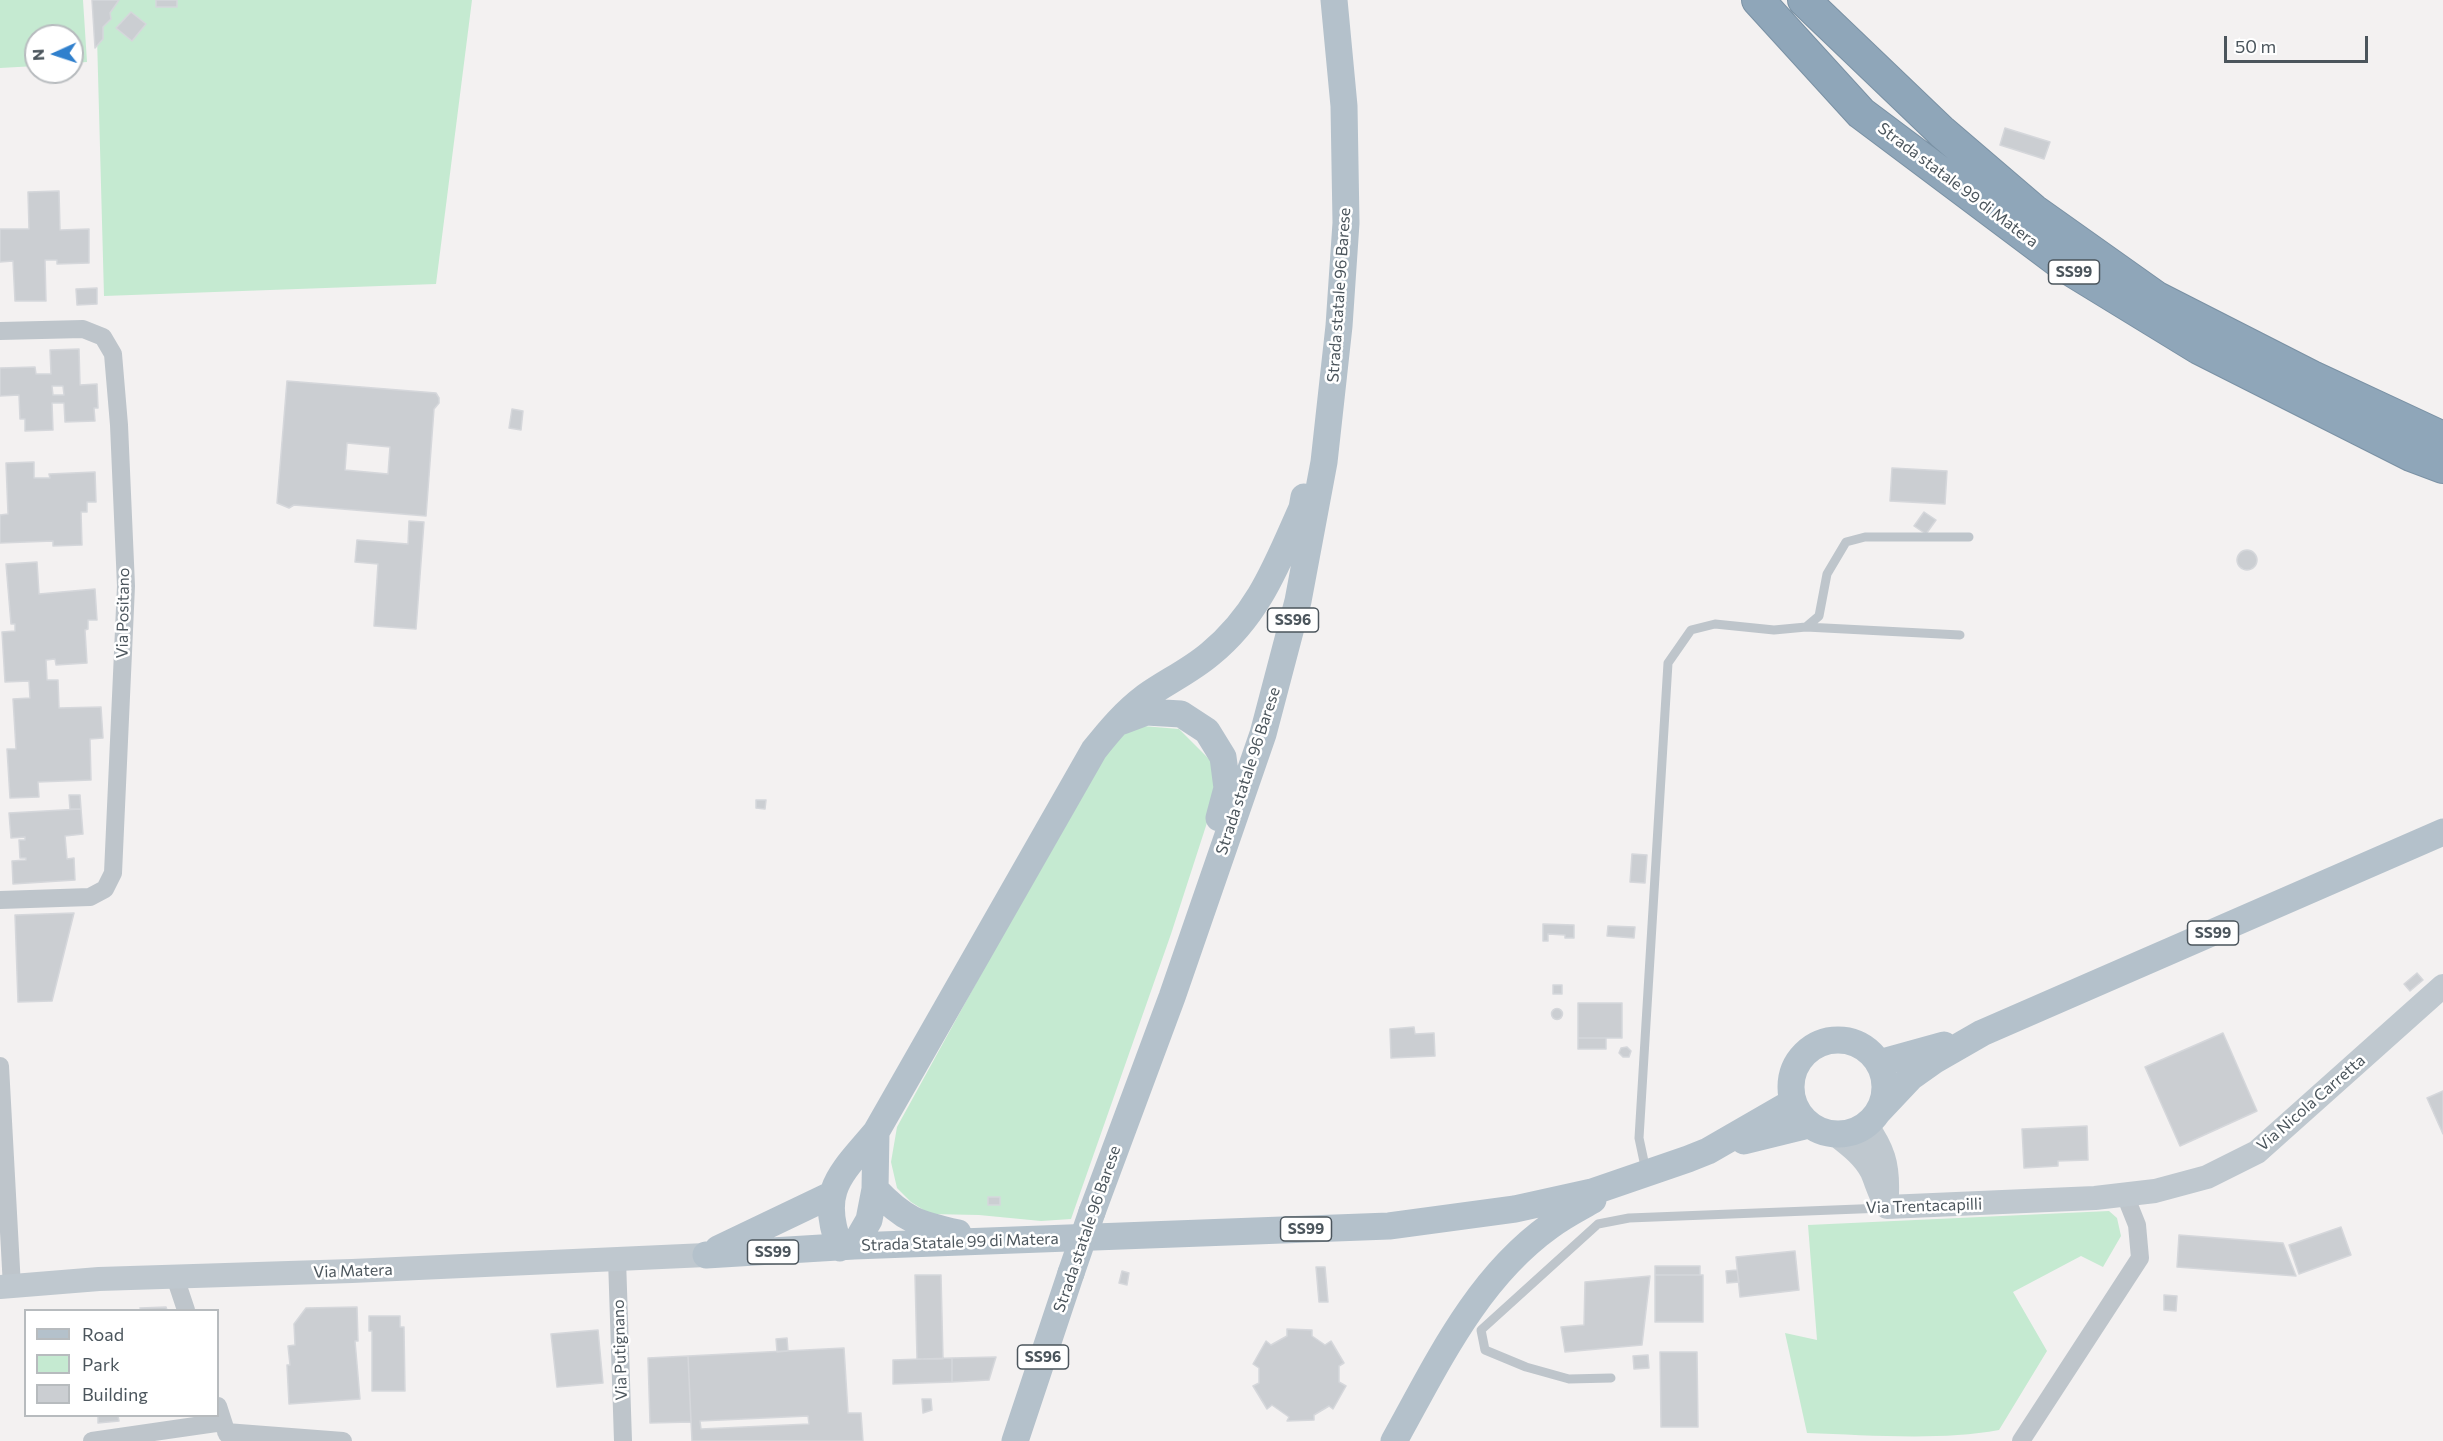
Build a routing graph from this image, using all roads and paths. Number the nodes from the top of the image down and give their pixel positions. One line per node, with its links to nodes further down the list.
1 (1334, 0): 4 (main road, Strada statale 96 Barese / SS96)
2 (1758, 0): 7 (highway, Strada statale 99 di Matera / SS99)
3 (1804, 0): 6 (highway, Strada statale 99 di Matera / SS99)
4 (1339, 326): 11 (main road); 15 (main road, Strada statale 96 Barese / SS96)
5 (0, 332): 13 (street, Via Positano)
6 (2443, 438)
7 (2443, 467)
8 (1969, 537): 9 (lane)
9 (1806, 627): 10 (lane); 26 (lane)
10 (1960, 635)
11 (1116, 723): 15 (main road); 22 (main road)
12 (2443, 832): 16 (main road, SS99)
13 (0, 900)
14 (2443, 986): 30 (street, Via Nicola Carretta)
15 (1172, 997): 44 (main road, Strada statale 96 Barese / SS96, bridge)
16 (1982, 1033): 17 (main road, SS99); 20 (main road, SS99)
17 (1879, 1063): 19 (main road); 20 (main road)
18 (0, 1066): 25 (street)
19 (1793, 1102): 21 (main road); 24 (main road, Strada Statale 99 di Matera / SS99)
20 (1872, 1119): 23 (main road); 31 (street)
21 (1809, 1125): 23 (main road); 24 (main road, Strada Statale 99 di Matera / SS99)
22 (876, 1132): 28 (main road); 29 (main road)
23 (1835, 1134): 31 (street)
24 (1708, 1151): 26 (main road, Strada Statale 99 di Matera / SS99)
25 (2, 1159): 37 (street)
26 (1647, 1174): 27 (main road, Strada Statale 99 di Matera / SS99)
27 (1617, 1185): 32 (main road, Strada Statale 99 di Matera / SS99); 45 (main road)
28 (875, 1189): 32 (main road); 33 (main road)
29 (831, 1195): 33 (main road); 34 (main road)
30 (2125, 1195): 31 (street, Via Trentacapilli); 46 (street)
31 (1887, 1207): 39 (lane, Via Trentacapilli)
32 (992, 1241): 33 (main road, Strada Statale 99 di Matera / SS99)
33 (847, 1247): 34 (main road, Strada Statale 99 di Matera / SS99)
34 (706, 1255): 35 (street, Via Matera)
35 (617, 1260): 36 (street, Via Matera); 43 (street, Via Putignano)
36 (175, 1277): 37 (street, Via Matera); 38 (street)
37 (6, 1287)
38 (185, 1309)
39 (1611, 1378)
40 (224, 1425): 41 (street); 42 (street)
41 (92, 1441)
42 (343, 1441)
43 (623, 1441)
44 (1015, 1441)
45 (1394, 1441)
46 (2020, 1441)

